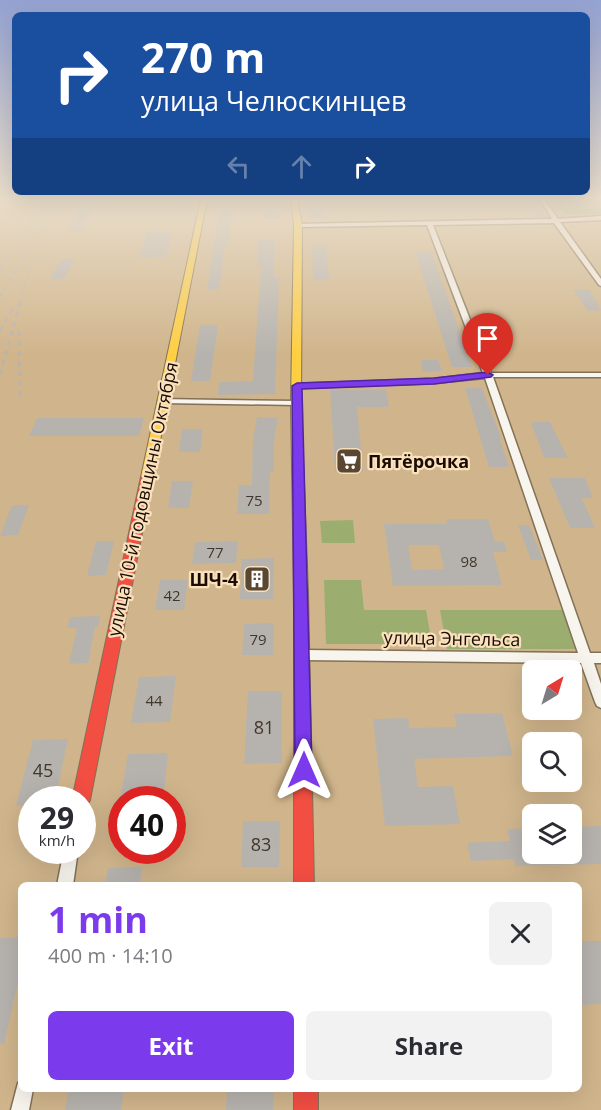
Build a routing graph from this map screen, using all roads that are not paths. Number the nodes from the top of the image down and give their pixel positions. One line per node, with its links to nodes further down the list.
1 (193, 251): 9 (street, улица 10-й годовщины Октября)
2 (298, 251): 8 (street)
3 (440, 251): 6 (street)
4 (577, 251): 5 (street)
5 (601, 284)
6 (488, 375): 7 (street); 8 (street); 12 (street)
7 (601, 375)
8 (297, 386): 10 (street)
9 (162, 401): 10 (street); 15 (street, улица 10-й годовщины Октября)
10 (296, 403): 11 (street)
11 (303, 655): 12 (street, улица Энгельса); 18 (street)
12 (584, 658): 13 (street, улица Энгельса); 14 (street)
13 (601, 658)
14 (601, 702)
15 (84, 786)
16 (68, 864): 17 (street)
17 (65, 882)
18 (304, 882)
19 (23, 1092): 21 (street)
20 (306, 1092): 22 (street)
21 (20, 1110)
22 (306, 1110)

